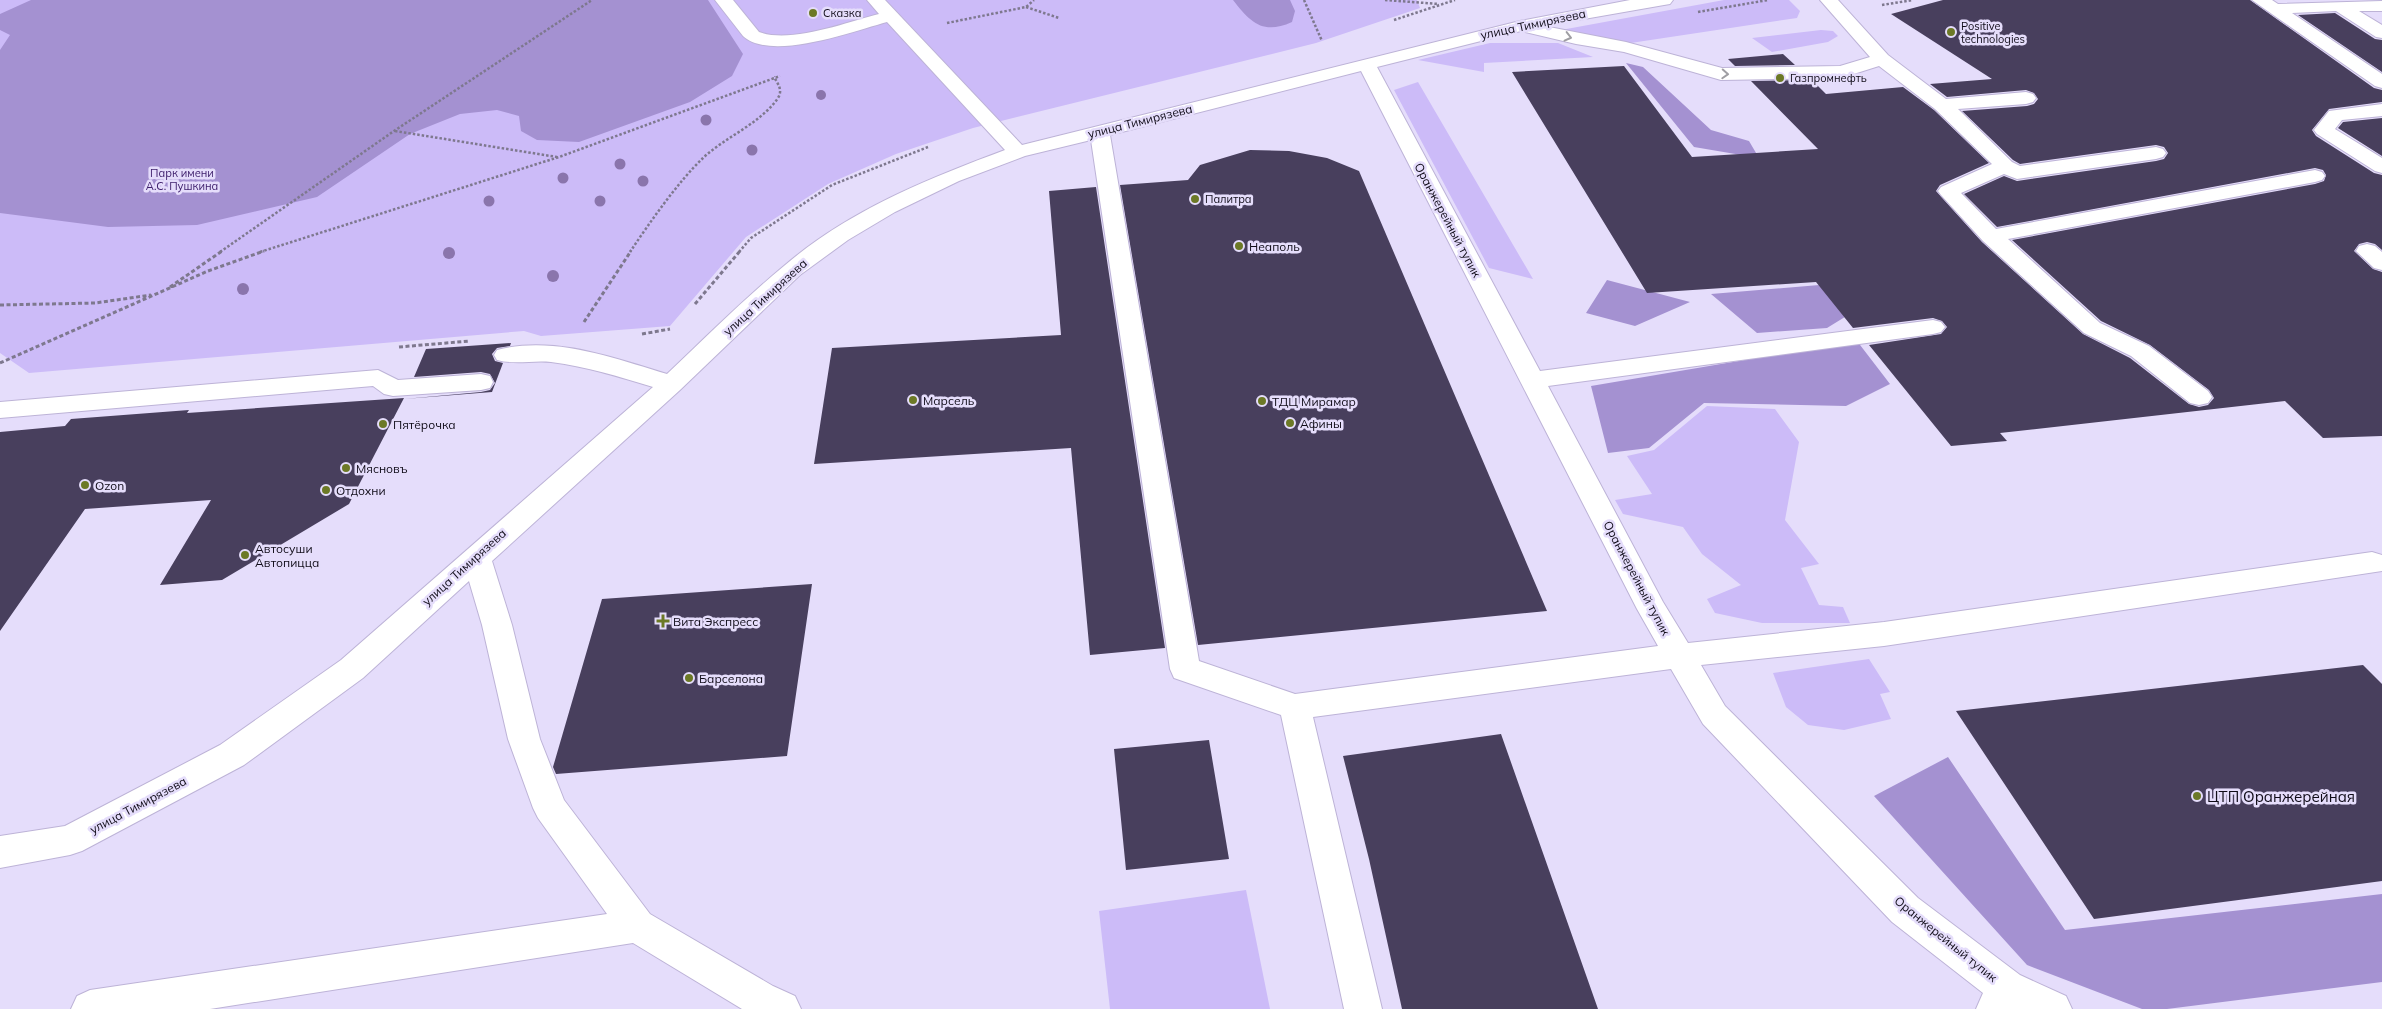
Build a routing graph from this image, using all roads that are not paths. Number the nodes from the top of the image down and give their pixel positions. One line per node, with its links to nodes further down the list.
1 (724, 0): 9 (street)
2 (876, 0): 9 (street)
3 (1664, 0): 6 (street, улица Тимирязева)
4 (1829, 0): 12 (street)
5 (2267, 4): 7 (street); 14 (street)
6 (1581, 6): 10 (street, улица Тимирязева)
7 (2339, 6): 8 (street); 11 (street)
8 (2382, 6)
9 (890, 16): 19 (street)
10 (1520, 26): 12 (street, one-way to 12); 13 (street, улица Тимирязева)
11 (2382, 33)
12 (1882, 59): 16 (street)
13 (1366, 63): 18 (street, улица Тимирязева); 29 (street, Оранжерейный тупик)
14 (2382, 82)
15 (2026, 98): 16 (street)
16 (1942, 105): 21 (street)
17 (2382, 110): 22 (street)
18 (1100, 130): 19 (street, улица Тимирязева); 37 (street)
19 (1018, 152): 31 (street, улица Тимирязева)
20 (2156, 153): 21 (street)
21 (2005, 166): 24 (street)
22 (2382, 168)
23 (2315, 176): 24 (street)
24 (1991, 236): 32 (street)
25 (2382, 248): 26 (street)
26 (2382, 262)
27 (1933, 327): 29 (street)
28 (506, 355): 31 (street)
29 (1532, 380): 36 (street, Оранжерейный тупик)
30 (481, 382): 33 (street)
31 (671, 384): 34 (street, улица Тимирязева)
32 (2199, 397)
33 (0, 410)
34 (476, 556): 38 (street, улица Тимирязева); 39 (street)
35 (2372, 563): 36 (street)
36 (1679, 656): 37 (street); 40 (street, Оранжерейный тупик)
37 (1296, 707): 43 (street)
38 (0, 852)
39 (636, 926): 41 (street); 42 (street)
40 (2001, 998): 44 (street, Оранжерейный тупик)
41 (90, 1009)
42 (782, 1009)
43 (1363, 1009)
44 (2053, 1009)

